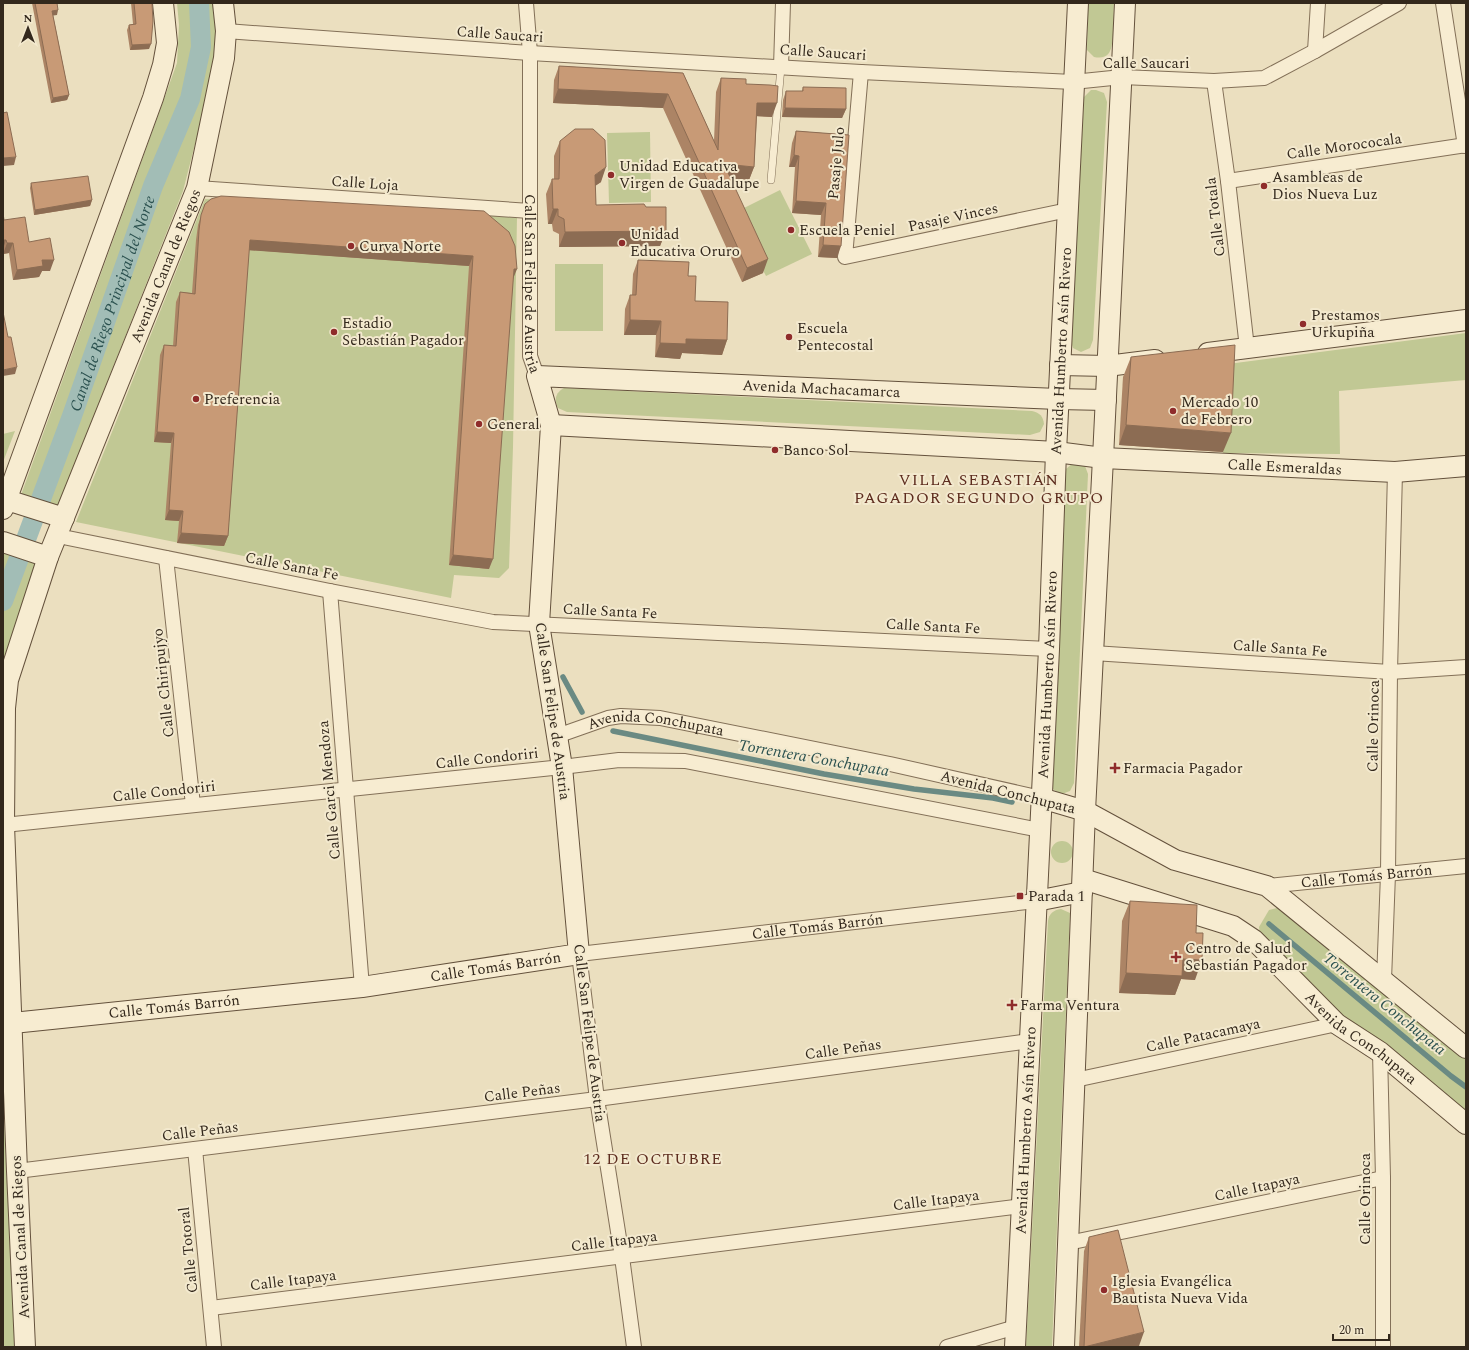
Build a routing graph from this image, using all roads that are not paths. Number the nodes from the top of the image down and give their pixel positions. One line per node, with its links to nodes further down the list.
1 (163, 3): 39 (street)
2 (223, 3): 10 (street, Avenida Canal de Riegos)
3 (526, 3): 12 (street, Calle San Felipe de Austria)
4 (782, 3): 13 (street)
5 (1078, 3): 17 (street, Avenida Humberto Asín Rivero)
6 (1125, 3): 15 (street)
7 (1318, 3): 11 (street)
8 (1399, 3): 11 (street, Calle Saucari)
9 (1443, 3): 18 (street)
10 (226, 31): 12 (street, Calle Saucari); 21 (street, Avenida Canal de Riegos)
11 (1315, 52): 16 (street, Calle Saucari)
12 (530, 53): 13 (street, Calle Saucari); 23 (street, Calle San Felipe de Austria)
13 (781, 67): 14 (street, Calle Saucari); 19 (lane)
14 (862, 72): 17 (street, Calle Saucari); 24 (street, Pasaje Julo)
15 (1122, 77): 16 (street, Calle Saucari); 17 (street, Calle Saucari); 30 (street)
16 (1214, 81): 20 (street, Calle Totala)
17 (1074, 82): 22 (street, Avenida Humberto Asín Rivero)
18 (1466, 145): 20 (street, Calle Morococala)
19 (771, 180)
20 (1228, 181): 26 (street, Calle Totala)
21 (197, 188): 23 (street, Calle Loja); 40 (street, Avenida Canal de Riegos)
22 (1068, 210): 24 (street, Pasaje Vinces); 29 (street, Avenida Humberto Asín Rivero)
23 (530, 211): 31 (street, Calle San Felipe de Austria)
24 (845, 257)
25 (1466, 320): 26 (street)
26 (1247, 348): 27 (street)
27 (1193, 355)
28 (1169, 358): 30 (street)
29 (1060, 365): 30 (street); 32 (street, Avenida Humberto Asín Rivero)
30 (1107, 366): 33 (street)
31 (537, 376): 32 (street, Avenida Machacamarca); 34 (street, Calle San Felipe de Austria)
32 (1058, 399): 33 (street, Avenida Machacamarca); 35 (street, Avenida Humberto Asín Rivero)
33 (1106, 400): 36 (street)
34 (551, 425): 35 (street); 44 (street, Calle San Felipe de Austria)
35 (1056, 452): 36 (street); 45 (street, Avenida Humberto Asín Rivero)
36 (1103, 458): 38 (street, Calle Esmeraldas); 46 (street)
37 (1466, 466): 38 (street, Calle Esmeraldas)
38 (1395, 472): 48 (street, Calle Orinoca)
39 (5, 505): 40 (street)
40 (49, 518): 41 (street, Avenida Canal de Riegos); 42 (street, Calle Santa Fe)
41 (24, 549): 55 (street, Avenida Canal de Riegos)
42 (166, 558): 43 (street, Calle Santa Fe); 53 (street, Calle Chiripujyo)
43 (330, 591): 44 (street, Calle Santa Fe); 51 (street, Calle Garci Mendoza)
44 (539, 624): 45 (street, Calle Santa Fe); 49 (street, Calle San Felipe de Austria)
45 (1048, 649): 52 (street, Avenida Humberto Asín Rivero)
46 (1093, 653): 48 (street, Calle Santa Fe); 54 (street)
47 (1466, 667): 48 (street, Calle Santa Fe)
48 (1390, 672): 58 (street, Calle Orinoca)
49 (557, 736): 50 (street, Calle San Felipe de Austria); 52 (street, Avenida Conchupata)
50 (562, 767): 51 (street, Calle Condoriri); 56 (street, Calle Condoriri); 62 (street, Calle San Felipe de Austria)
51 (346, 790): 53 (street, Calle Condoriri); 64 (street, Calle Garci Mendoza)
52 (1041, 798): 54 (street, Avenida Conchupata); 56 (street, Avenida Humberto Asín Rivero)
53 (193, 805): 55 (street, Calle Condoriri)
54 (1085, 811): 59 (street); 60 (street, Avenida Conchupata)
55 (4, 825): 65 (street, Avenida Canal de Riegos)
56 (1040, 830): 61 (street, Avenida Humberto Asín Rivero)
57 (1466, 866): 58 (street, Calle Tomás Barrón)
58 (1388, 874): 60 (street, Calle Tomás Barrón); 63 (street, Calle Orinoca)
59 (1082, 886): 61 (street, Avenida Conchupata); 66 (street, Avenida Conchupata); 70 (street)
60 (1267, 886): 63 (street, Avenida Conchupata)
61 (1036, 900): 62 (street, Calle Tomás Barrón); 67 (street, Avenida Humberto Asín Rivero)
62 (579, 954): 64 (street, Calle Tomás Barrón); 71 (street, Calle San Felipe de Austria)
63 (1384, 980): 68 (street, Avenida Conchupata)
64 (362, 986): 65 (street, Calle Tomás Barrón)
65 (7, 1023): 74 (street, Avenida Canal de Riegos)
66 (1337, 1024): 69 (street, Avenida Conchupata); 70 (street, Calle Patacamaya)
67 (1030, 1041): 71 (street, Calle Peñas); 76 (street, Avenida Humberto Asín Rivero)
68 (1466, 1048)
69 (1380, 1052): 72 (street, Avenida Conchupata); 75 (street, Calle Orinoca)
70 (1075, 1080): 77 (street)
71 (597, 1099): 73 (street, Calle Peñas); 78 (street, Calle San Felipe de Austria)
72 (1466, 1124)
73 (195, 1149): 74 (street, Calle Peñas); 79 (street, Calle Totoral)
74 (16, 1171): 81 (street, Avenida Canal de Riegos)
75 (1382, 1178): 77 (street, Calle Itapaya); 87 (street, Calle Orinoca)
76 (1022, 1206): 78 (street, Calle Itapaya); 80 (street, Avenida Humberto Asín Rivero)
77 (1068, 1243): 86 (street)
78 (622, 1257): 79 (street, Calle Itapaya); 83 (street, Calle San Felipe de Austria)
79 (211, 1308): 82 (street, Calle Totoral)
80 (1016, 1327): 84 (street); 85 (street, Avenida Humberto Asín Rivero)
81 (25, 1347)
82 (214, 1347)
83 (634, 1347)
84 (946, 1347)
85 (1015, 1347)
86 (1064, 1347)
87 (1383, 1347)

